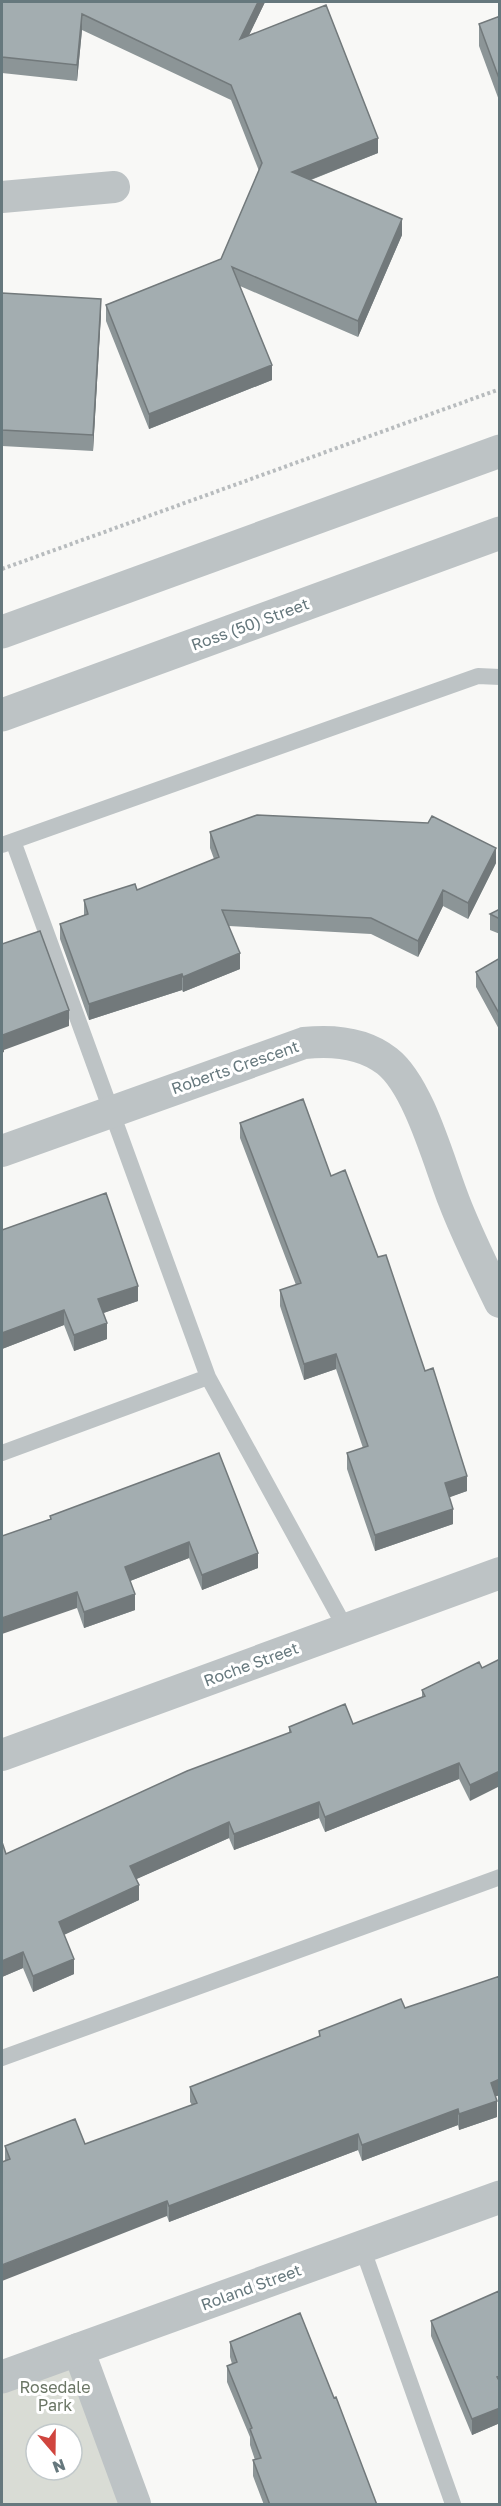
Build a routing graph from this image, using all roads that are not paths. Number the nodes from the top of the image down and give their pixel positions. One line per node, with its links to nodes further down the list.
1 (114, 187): 2 (street)
2 (2, 197)
3 (500, 451): 5 (street)
4 (500, 533): 7 (street, Ross (50) Street)
5 (2, 632)
6 (500, 677): 8 (lane)
7 (2, 715)
8 (7, 843): 9 (lane)
9 (112, 1111): 10 (street, Roberts Crescent); 11 (street, Roberts Crescent); 12 (lane)
10 (2, 1151)
11 (500, 1302)
12 (208, 1377): 13 (lane); 15 (lane)
13 (2, 1453)
14 (500, 1573): 15 (street, Roche Street)
15 (346, 1629): 16 (street, Roche Street)
16 (2, 1755)
17 (500, 1877): 18 (lane)
18 (2, 2058)
19 (500, 2197): 20 (street, Roland Street)
20 (362, 2247): 21 (street, Roland Street); 24 (lane)
21 (78, 2349): 22 (street, Roland Street); 23 (street)
22 (2, 2377)
23 (135, 2505)
24 (453, 2505)

